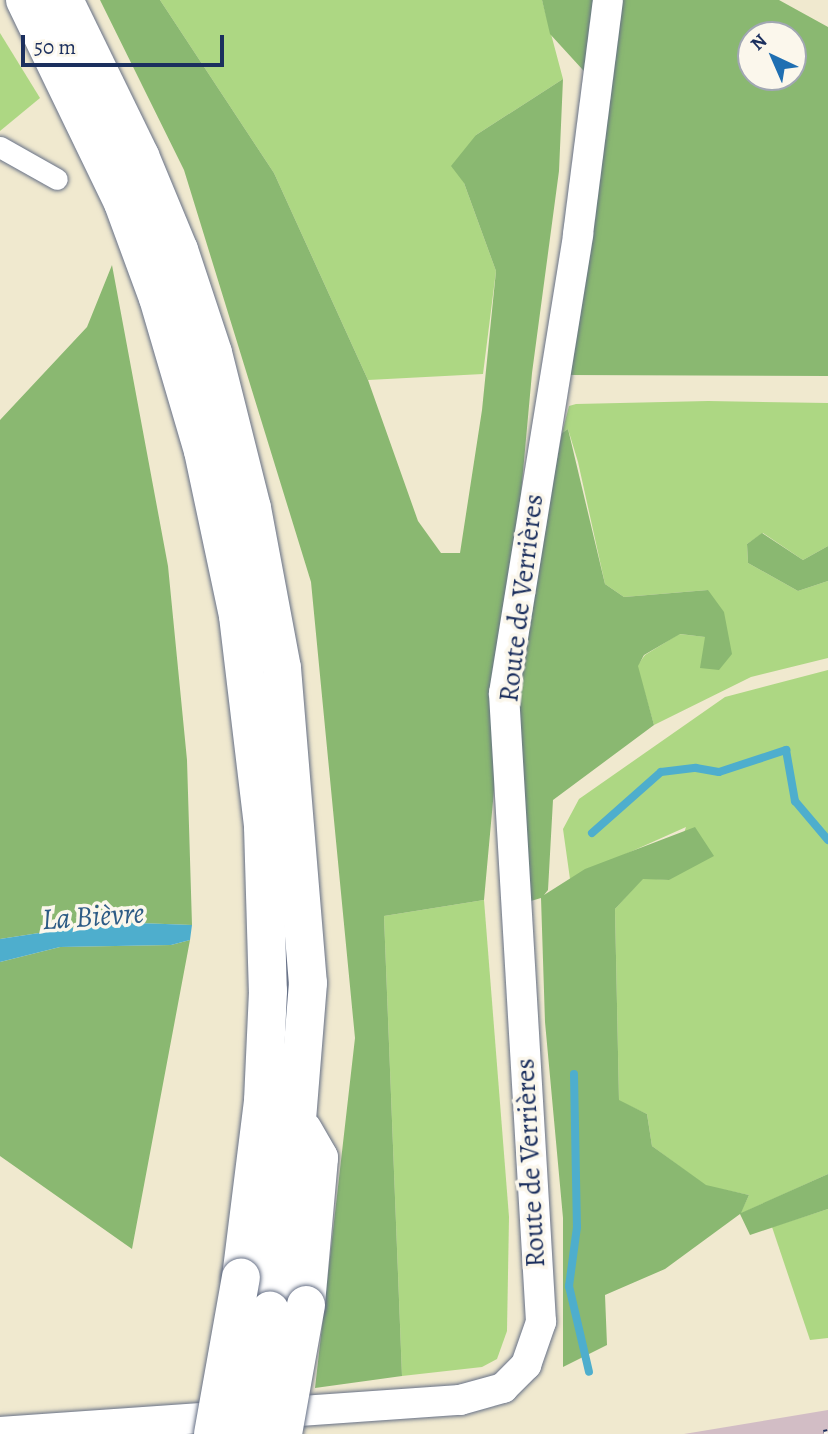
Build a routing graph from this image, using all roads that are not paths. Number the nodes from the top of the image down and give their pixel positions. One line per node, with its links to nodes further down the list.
1 (25, 0): 8 (highway, bridge)
2 (64, 0): 6 (highway)
3 (608, 0): 7 (street, Route de Verrières)
4 (0, 147): 5 (street)
5 (57, 179)
6 (288, 1308): 9 (highway, bridge); 10 (highway, bridge)
7 (0, 1433)
8 (212, 1434)
9 (250, 1434)
10 (283, 1434)

